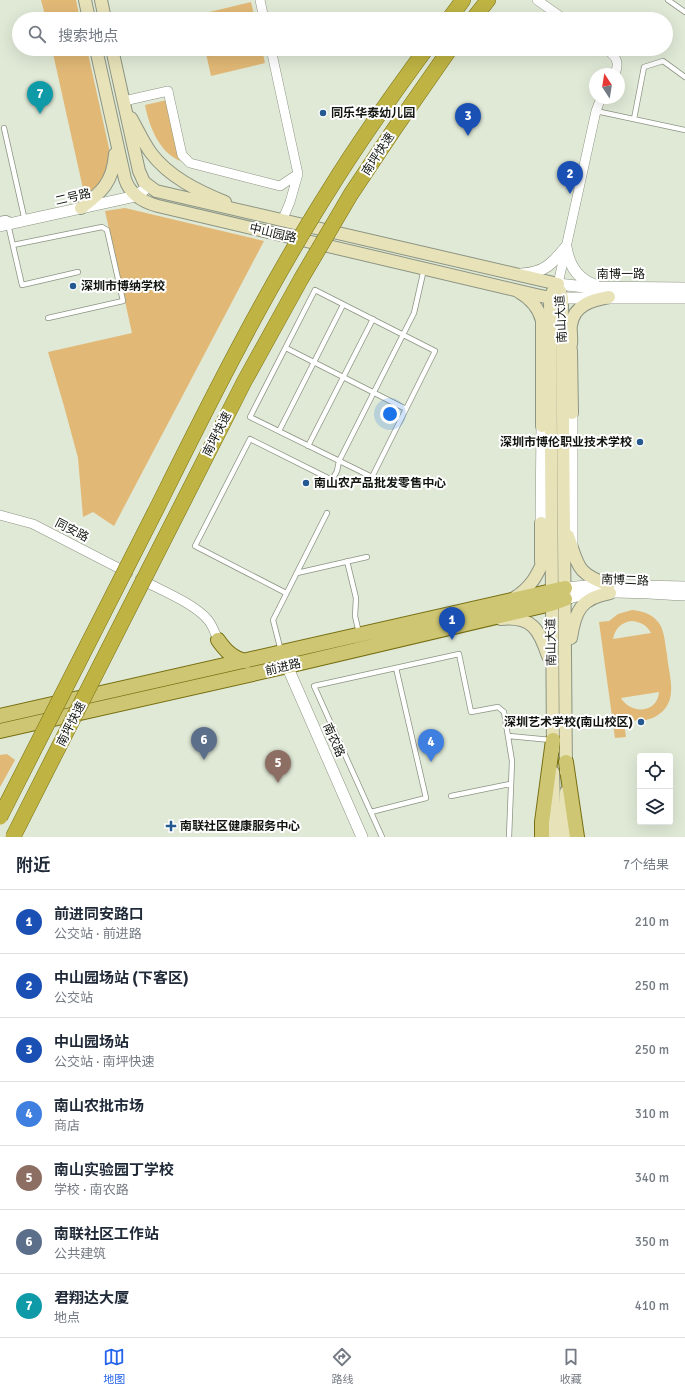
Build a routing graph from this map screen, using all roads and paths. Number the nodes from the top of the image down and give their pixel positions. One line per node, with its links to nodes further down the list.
1 (85, 0): 8 (main road)
2 (101, 0): 9 (main road)
3 (260, 0): 10 (street)
4 (463, 0): 11 (highway)
5 (488, 0): 12 (highway)
6 (538, 0): 13 (street)
7 (668, 0): 14 (lane)
8 (88, 12)
9 (104, 12)
10 (263, 12)
11 (454, 12)
12 (479, 12)
13 (554, 12)
14 (685, 12)
15 (98, 56): 29 (main road)
16 (114, 56): 23 (main road)
17 (273, 56): 30 (street)
18 (421, 56): 107 (highway, 南坪快速, bridge)
19 (445, 56): 110 (highway, 南坪快速, bridge)
20 (614, 56): 21 (street)
21 (617, 68)
22 (685, 77): 26 (lane)
23 (124, 104): 30 (street); 31 (main road); 34 (main road)
24 (599, 104): 25 (street)
25 (596, 112): 26 (lane); 38 (street)
26 (634, 119): 28 (lane)
27 (4, 128): 36 (lane)
28 (684, 129)
29 (115, 137): 32 (main road); 33 (main road)
30 (298, 174): 35 (street)
31 (149, 186): 32 (street, 二号路); 34 (main road, 中山园路)
32 (136, 196): 33 (street, 二号路); 39 (main road, 中山园路)
33 (81, 208): 36 (street, 二号路)
34 (258, 215): 35 (main road, 中山园路)
35 (282, 220): 41 (main road, 中山园路)
36 (10, 222): 37 (lane)
37 (13, 245): 40 (lane); 50 (lane)
38 (566, 247): 41 (street); 42 (street); 45 (street)
39 (424, 269): 44 (main road, 中山园路); 53 (lane)
40 (78, 272)
41 (516, 274): 42 (main road, 中山园路)
42 (558, 284): 45 (street, 南博一路); 46 (main road, 南山大道); 47 (main road, 南山大道)
43 (685, 288): 45 (street, 南博一路)
44 (513, 289): 46 (main road, 中山园路); 52 (main road)
45 (608, 292): 47 (street); 48 (street); 54 (main road)
46 (550, 298): 47 (main road, 中山园路); 52 (main road); 61 (main road, 南山大道)
47 (562, 298): 58 (main road, 南山大道)
48 (685, 298)
49 (343, 305): 51 (lane); 55 (lane); 56 (lane)
50 (48, 318)
51 (373, 319): 53 (lane); 59 (lane)
52 (542, 321): 57 (main road)
53 (403, 334): 60 (lane); 62 (lane)
54 (571, 343): 58 (main road); 63 (main road)
55 (286, 348): 56 (lane); 65 (lane)
56 (314, 362): 59 (lane); 65 (lane)
57 (542, 368): 61 (main road); 64 (main road)
58 (562, 376): 63 (street); 71 (main road, 南山大道)
59 (343, 377): 60 (lane); 66 (lane)
60 (374, 392): 62 (lane); 67 (lane)
61 (550, 394): 64 (street); 72 (main road, 南山大道)
62 (406, 409): 67 (lane)
63 (572, 413): 73 (street)
64 (542, 426): 70 (street)
65 (279, 431): 66 (lane)
66 (308, 446): 67 (lane)
67 (339, 461): 83 (lane)
68 (327, 513): 78 (lane)
69 (0, 515): 79 (street, 同安路)
70 (541, 523): 72 (street); 77 (main road)
71 (564, 525): 73 (main road); 76 (main road, 南山大道)
72 (551, 544): 77 (main road); 86 (main road, 南山大道)
73 (572, 548): 76 (street); 82 (main road)
74 (367, 557): 75 (lane)
75 (347, 561): 78 (lane); 89 (lane)
76 (565, 566): 84 (main road, 南山大道)
77 (540, 569): 87 (main road)
78 (296, 573): 83 (lane)
79 (130, 574)
80 (139, 579): 90 (street)
81 (685, 587): 82 (street, 南博二路)
82 (610, 589): 84 (street, 南博二路); 85 (street, 南博二路); 96 (main road)
83 (286, 593): 91 (lane)
84 (565, 593): 86 (main road, 前进路); 96 (main road, 南山大道)
85 (685, 595)
86 (551, 597): 87 (main road, 前进路); 88 (main road, 前进路); 97 (main road, 南山大道)
87 (512, 599): 89 (main road, 前进路)
88 (481, 621): 93 (main road, 前进路); 97 (main road)
89 (359, 635): 91 (main road, 前进路)
90 (218, 640): 92 (main road); 95 (main road)
91 (282, 653): 92 (main road, 前进路); 93 (street, 南农路)
92 (246, 661): 95 (main road, 前进路)
93 (288, 666): 99 (main road, 前进路); 111 (street, 南农路)
94 (396, 668): 100 (lane); 106 (lane); 106 (lane)
95 (207, 670): 98 (main road, 前进路)
96 (566, 671): 102 (main road, 南山大道)
97 (552, 674): 101 (main road, 南山大道)
98 (0, 716)
99 (0, 731)
100 (509, 736): 101 (lane); 104 (lane)
101 (553, 740): 109 (main road, 南山大道); 114 (main road)
102 (566, 762): 109 (main road, 南山大道); 115 (main road)
103 (26, 771): 108 (street)
104 (510, 784): 105 (lane); 113 (lane)
105 (451, 796)
106 (371, 812): 112 (lane)
107 (0, 817)
108 (0, 822)
109 (560, 832)
110 (13, 837)
111 (362, 837)
112 (382, 837)
113 (509, 837)
114 (542, 837)
115 (577, 837)

